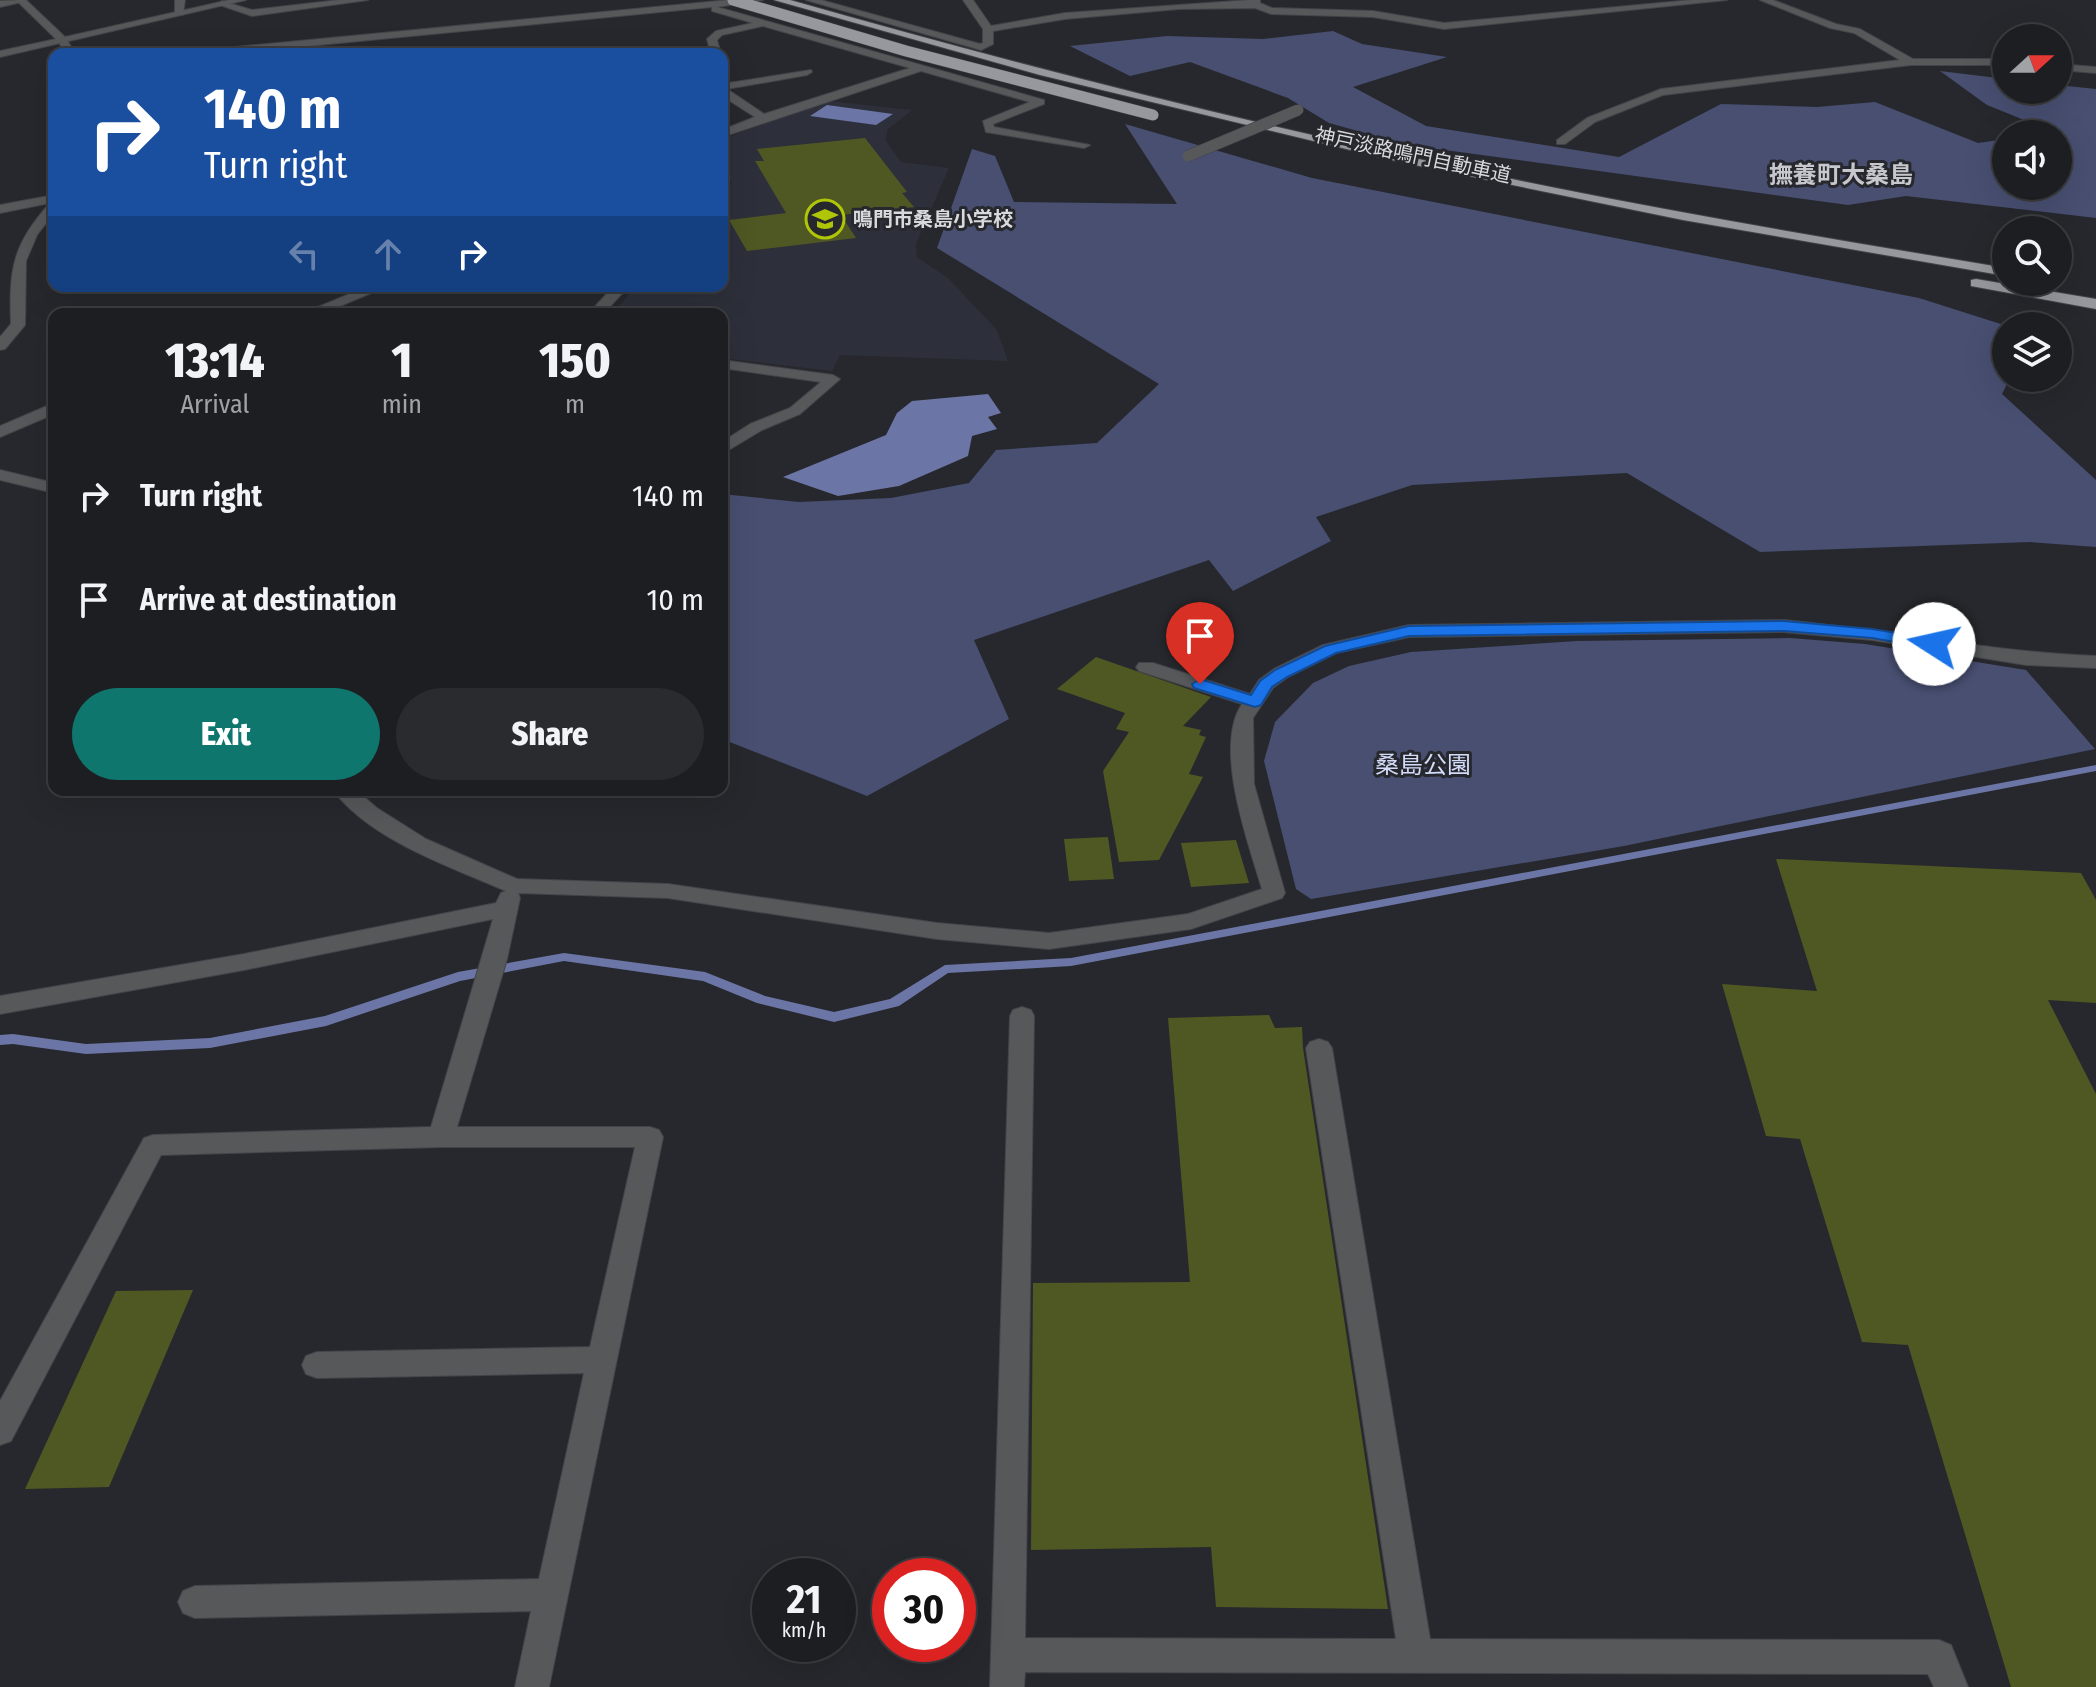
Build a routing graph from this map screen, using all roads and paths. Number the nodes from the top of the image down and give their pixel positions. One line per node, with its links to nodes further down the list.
1 (20, 0): 15 (street); 21 (street)
2 (180, 0): 18 (street)
3 (241, 0): 16 (street)
4 (363, 0): 16 (street)
5 (671, 0): 17 (street)
6 (733, 0): 40 (highway, 神戸淡路鳴門自動車道, bridge)
7 (758, 0): 17 (street)
8 (779, 0): 45 (highway, 神戸淡路鳴門自動車道)
9 (811, 0): 20 (street)
10 (968, 0): 20 (street)
11 (1722, 0): 13 (street)
12 (1765, 0): 26 (street)
13 (1256, 2): 14 (street)
14 (1176, 3): 20 (street)
15 (0, 4)
16 (222, 4): 18 (street)
17 (705, 5): 19 (street); 23 (street)
18 (180, 13): 21 (street)
19 (760, 24): 24 (street); 29 (street)
20 (988, 29)
21 (63, 40): 22 (street); 25 (street)
22 (67, 48)
23 (257, 48)
24 (714, 48)
25 (0, 54)
26 (1911, 62): 27 (street); 37 (street)
27 (1992, 62)
28 (2072, 68): 30 (street)
29 (919, 69): 35 (street); 38 (street)
30 (2096, 70)
31 (807, 72): 32 (street)
32 (728, 88)
33 (728, 93): 35 (street)
34 (1298, 110): 39 (street, bridge)
35 (763, 118): 36 (street)
36 (728, 132)
37 (1561, 142)
38 (1084, 145)
39 (1188, 156)
40 (1322, 156)
41 (1383, 170): 46 (highway, 神戸淡路鳴門自動車道)
42 (48, 200): 43 (street)
43 (0, 209)
44 (48, 212): 55 (street)
45 (1992, 270)
46 (1927, 274)
47 (1957, 280): 52 (highway)
48 (2072, 284): 49 (highway)
49 (2096, 288)
50 (365, 292): 53 (street)
51 (616, 292): 54 (street)
52 (2096, 304)
53 (324, 308)
54 (601, 308)
55 (0, 346)
56 (728, 365): 59 (street)
57 (48, 411): 58 (street)
58 (0, 432)
59 (728, 445)
60 (0, 475): 61 (street)
61 (48, 487)
62 (2096, 662): 64 (street)
63 (1146, 667): 64 (street)
64 (1255, 702): 66 (street)
65 (351, 796): 66 (street)
66 (509, 898): 67 (street); 70 (street)
67 (0, 1005)
68 (1022, 1016): 77 (street)
69 (1319, 1048): 76 (street)
70 (441, 1137): 71 (street); 73 (street)
71 (603, 1360): 72 (street); 74 (street)
72 (317, 1365)
73 (0, 1431)
74 (552, 1595): 75 (street); 78 (street)
75 (195, 1602)
76 (1416, 1655): 77 (street); 79 (street)
77 (1007, 1671)
78 (532, 1687)
79 (1951, 1687)

